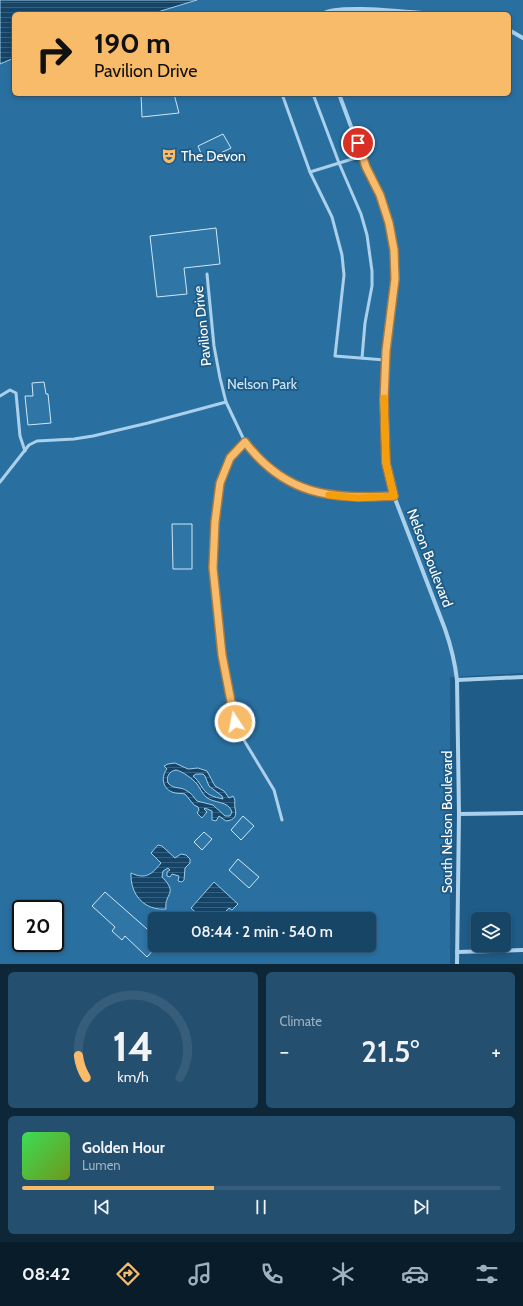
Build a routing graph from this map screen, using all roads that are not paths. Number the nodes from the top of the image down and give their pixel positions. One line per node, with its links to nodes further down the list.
1 (328, 12): 2 (street)
2 (404, 12)
3 (511, 31): 4 (street)
4 (523, 38)
5 (283, 96): 10 (lane)
6 (314, 96): 9 (lane)
7 (340, 96): 8 (street, Nelson Boulevard)
8 (362, 156): 9 (lane); 13 (street, Nelson Boulevard)
9 (339, 164): 10 (lane); 12 (lane)
10 (310, 172): 12 (lane)
11 (208, 274): 15 (lane, Pavilion Drive)
12 (362, 358): 13 (lane)
13 (385, 360): 19 (street, Nelson Boulevard)
14 (0, 396): 17 (lane)
15 (226, 402): 16 (lane, Pavilion Drive); 17 (lane)
16 (245, 442): 19 (lane, Pavilion Drive); 24 (lane)
17 (25, 451): 18 (lane)
18 (0, 482)
19 (394, 496): 21 (street, Nelson Boulevard)
20 (523, 677): 21 (street)
21 (457, 680): 23 (street, South Nelson Boulevard)
22 (523, 812): 23 (street)
23 (459, 814): 26 (street, South Nelson Boulevard)
24 (282, 820)
25 (523, 950): 26 (street)
26 (457, 952): 27 (street, South Nelson Boulevard)
27 (457, 964)

